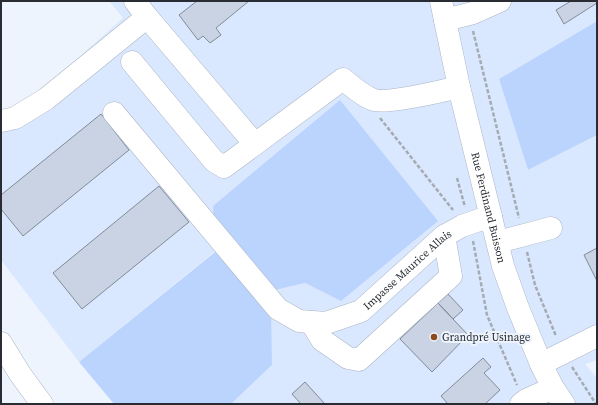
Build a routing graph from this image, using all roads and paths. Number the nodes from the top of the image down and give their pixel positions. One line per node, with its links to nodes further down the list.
1 (500, 1): 4 (street)
2 (141, 9): 9 (street); 10 (street)
3 (443, 11): 4 (street); 6 (street, Rue Ferdinand Buisson)
4 (469, 14): 15 (path)
5 (132, 62): 10 (street)
6 (460, 87): 10 (street); 12 (street, Rue Ferdinand Buisson)
7 (114, 113): 18 (street)
8 (378, 116): 13 (path)
9 (1, 121)
10 (255, 144)
11 (457, 178): 13 (path)
12 (491, 216): 13 (street, Impasse Maurice Allais); 17 (street, Rue Ferdinand Buisson)
13 (467, 224): 16 (street, Impasse Maurice Allais); 24 (path)
14 (551, 228): 15 (street)
15 (523, 235): 17 (street); 21 (path)
16 (444, 236): 18 (street, Impasse Maurice Allais); 18 (street)
17 (498, 242): 22 (street, Rue Ferdinand Buisson)
18 (305, 321)
19 (597, 336): 21 (street)
20 (1, 343): 25 (street)
21 (563, 352): 22 (street); 26 (path)
22 (541, 364): 23 (street, Rue Ferdinand Buisson)
23 (558, 396): 24 (street)
24 (523, 402)
25 (42, 404)
26 (596, 404)

